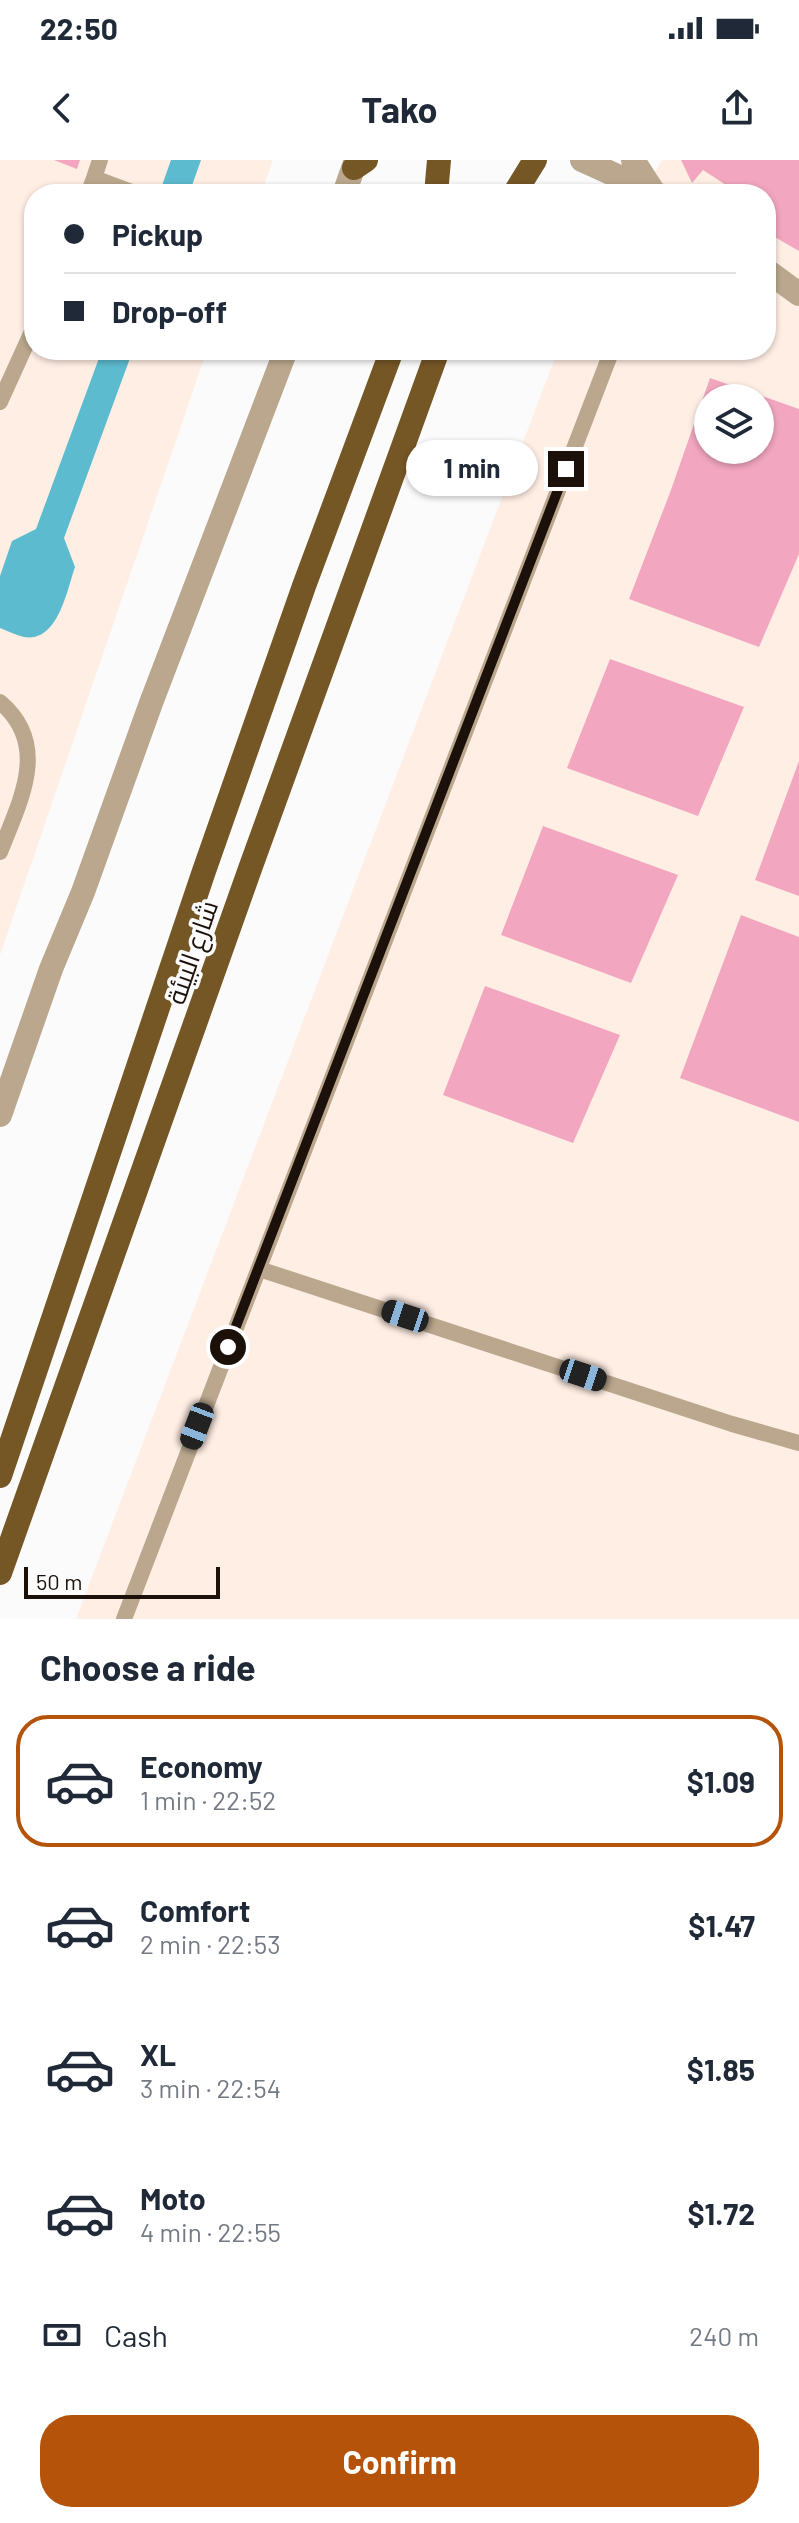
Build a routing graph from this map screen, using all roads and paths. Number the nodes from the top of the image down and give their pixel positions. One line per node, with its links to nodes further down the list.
1 (100, 160): 7 (lane)
2 (439, 160): 9 (highway)
3 (535, 160): 10 (highway)
4 (582, 160): 11 (street)
5 (633, 160): 12 (street)
6 (359, 163): 8 (street)
7 (92, 184)
8 (349, 184)
9 (437, 184)
10 (520, 184)
11 (637, 184)
12 (650, 184)
13 (776, 277): 14 (street)
14 (799, 294)
15 (24, 349): 20 (lane)
16 (282, 360): 23 (street)
17 (388, 360): 26 (highway, شارع البيئة)
18 (434, 360): 27 (highway, شارع البيئة)
19 (608, 360): 24 (lane)
20 (0, 402)
21 (0, 702): 22 (lane)
22 (0, 852)
23 (0, 1115)
24 (259, 1269): 25 (lane); 28 (lane)
25 (799, 1443)
26 (0, 1476)
27 (0, 1573)
28 (124, 1619)

